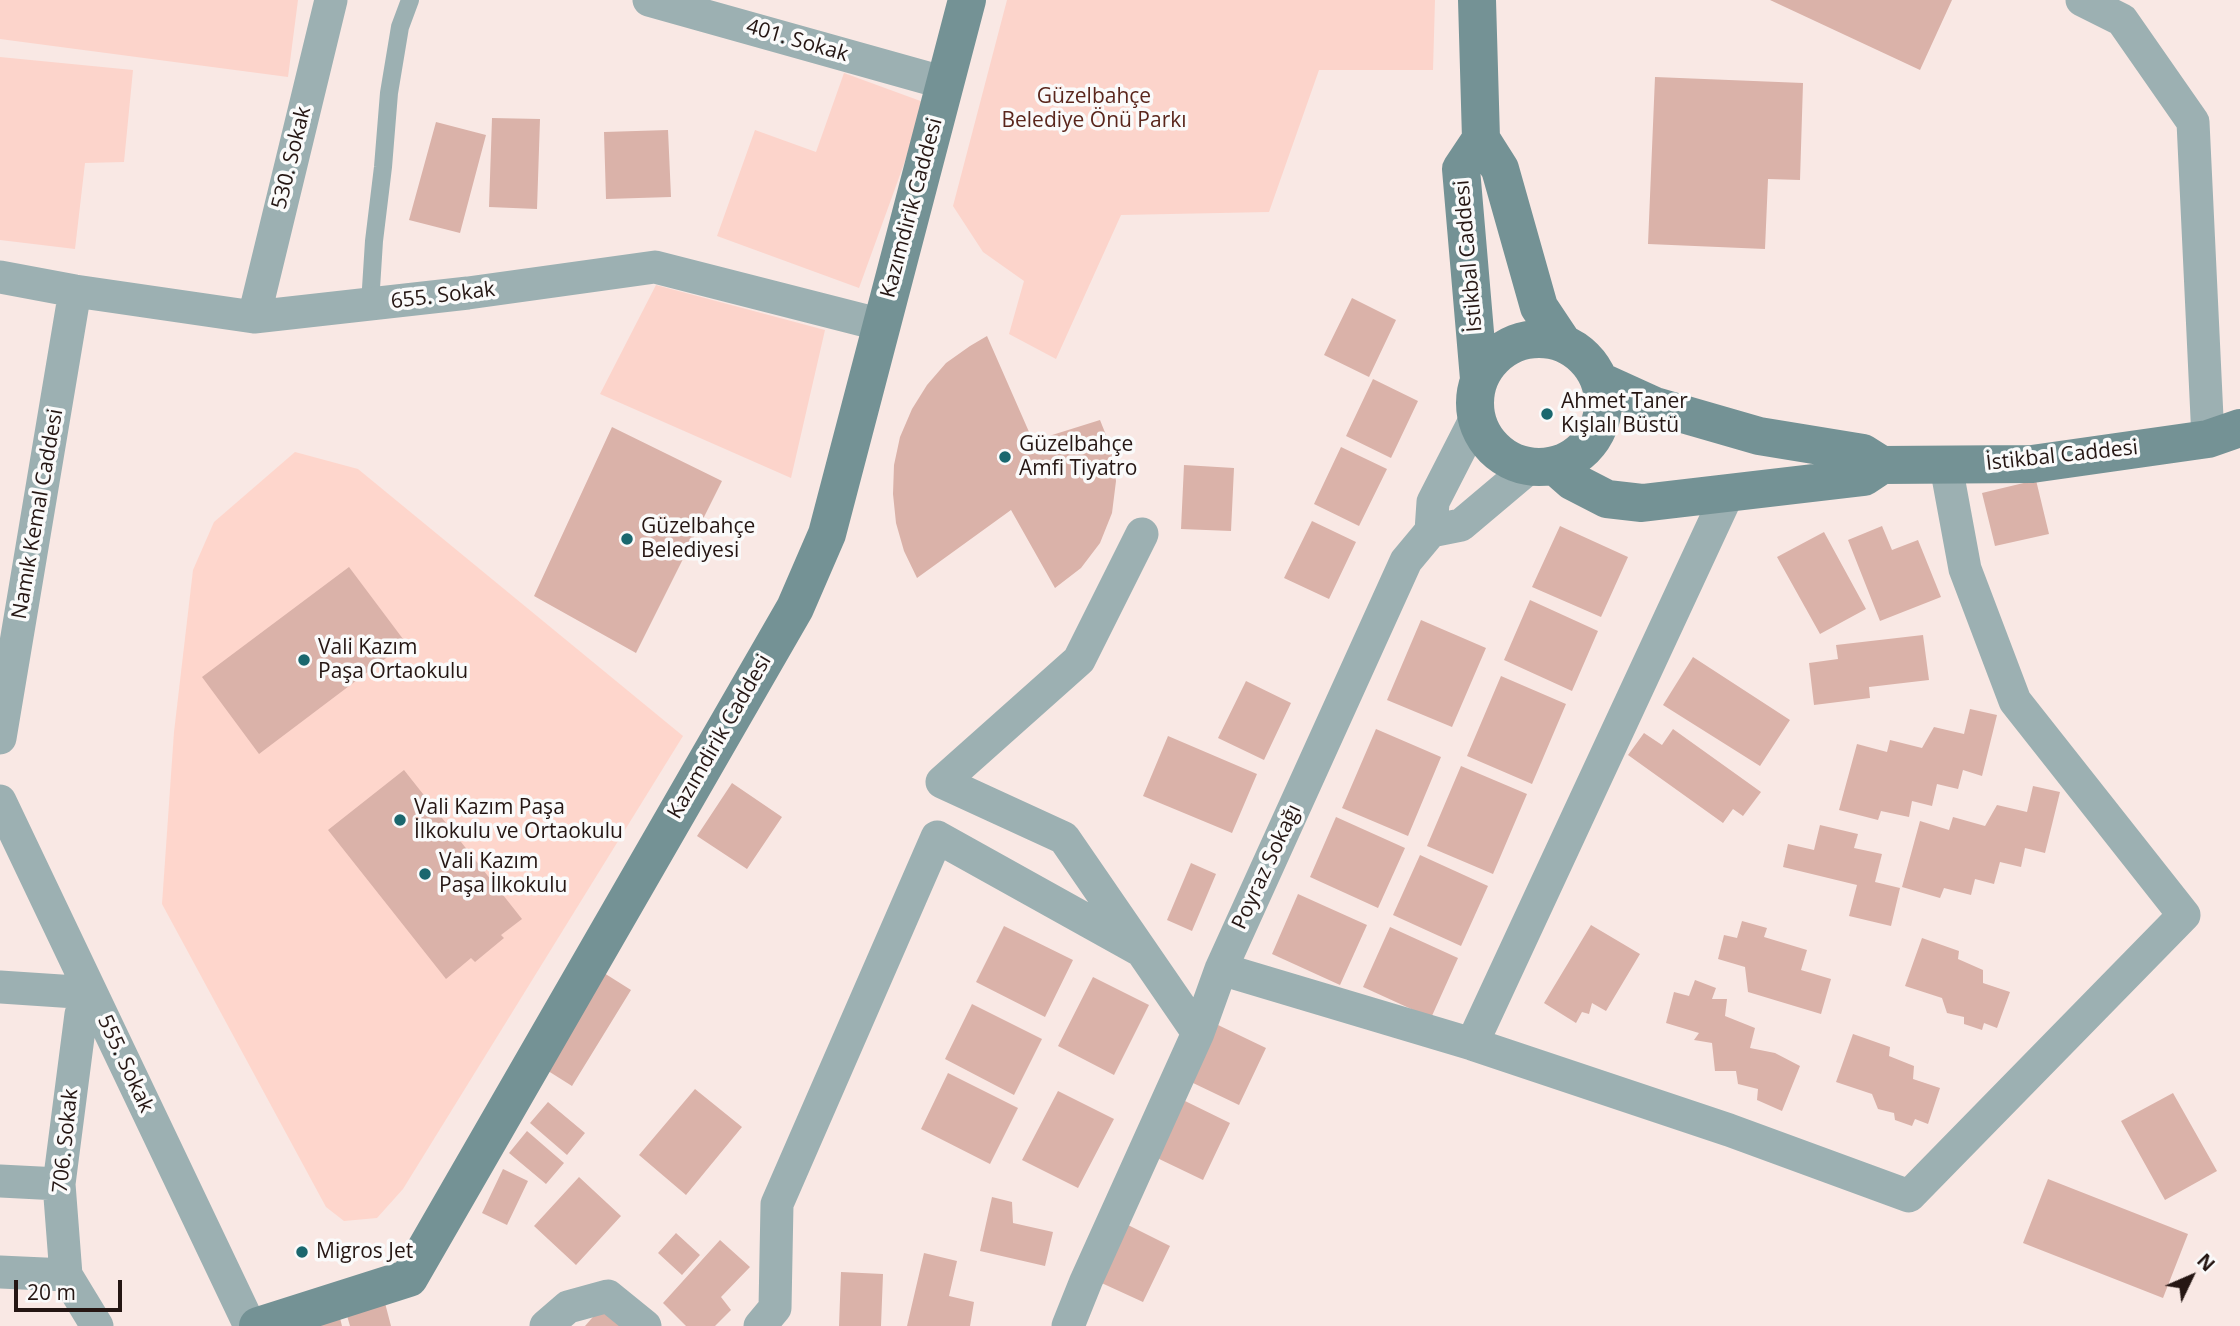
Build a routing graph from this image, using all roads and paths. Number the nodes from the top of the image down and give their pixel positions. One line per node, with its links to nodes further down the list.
1 (331, 0): 14 (street, 530. Sokak)
2 (410, 0): 13 (lane)
3 (649, 0): 9 (street, 401. Sokak)
4 (967, 0): 9 (main road, Kazımdirik Caddesi)
5 (1477, 0): 8 (main road)
6 (1496, 0): 8 (street)
7 (2082, 0): 19 (street)
8 (1478, 40): 10 (main road)
9 (945, 83): 15 (main road, Kazımdirik Caddesi)
10 (1481, 139): 16 (main road, İstikbal Caddesi); 18 (main road, İstikbal Caddesi)
11 (0, 277): 12 (street, 655. Sokak)
12 (75, 291): 14 (street, 655. Sokak); 26 (street, Namık Kemal Caddesi)
13 (370, 304): 14 (street, 655. Sokak); 15 (street, 655. Sokak)
14 (254, 317)
15 (882, 325): 40 (main road, Kazımdirik Caddesi)
16 (1563, 343): 17 (main road); 18 (main road)
17 (1600, 381): 20 (main road, İstikbal Caddesi); 21 (main road)
18 (1478, 397): 21 (main road); 24 (street)
19 (2224, 433): 22 (main road, İstikbal Caddesi)
20 (1882, 465): 22 (main road, İstikbal Caddesi); 23 (main road, İstikbal Caddesi)
21 (1543, 466): 23 (main road, İstikbal Caddesi); 24 (street)
22 (1946, 466): 33 (street)
23 (1728, 493): 33 (street)
24 (1431, 531): 29 (street, Poyraz Sokağı)
25 (1142, 534): 28 (street)
26 (0, 738)
27 (0, 801): 31 (street, 555. Sokak)
28 (1140, 950): 32 (street); 43 (street)
29 (1220, 969): 32 (street, Poyraz Sokağı); 33 (street)
30 (0, 987): 31 (street)
31 (91, 993): 35 (street, 706. Sokak); 39 (street, 555. Sokak)
32 (1198, 1034): 44 (street, Poyraz Sokağı)
33 (1472, 1044)
34 (0, 1181): 35 (street)
35 (59, 1184): 37 (street, 706. Sokak)
36 (0, 1272): 37 (street)
37 (65, 1275): 38 (street, 706. Sokak)
38 (97, 1326)
39 (250, 1326)
40 (258, 1326)
41 (546, 1326): 42 (street)
42 (645, 1326)
43 (760, 1326)
44 (1068, 1326)

